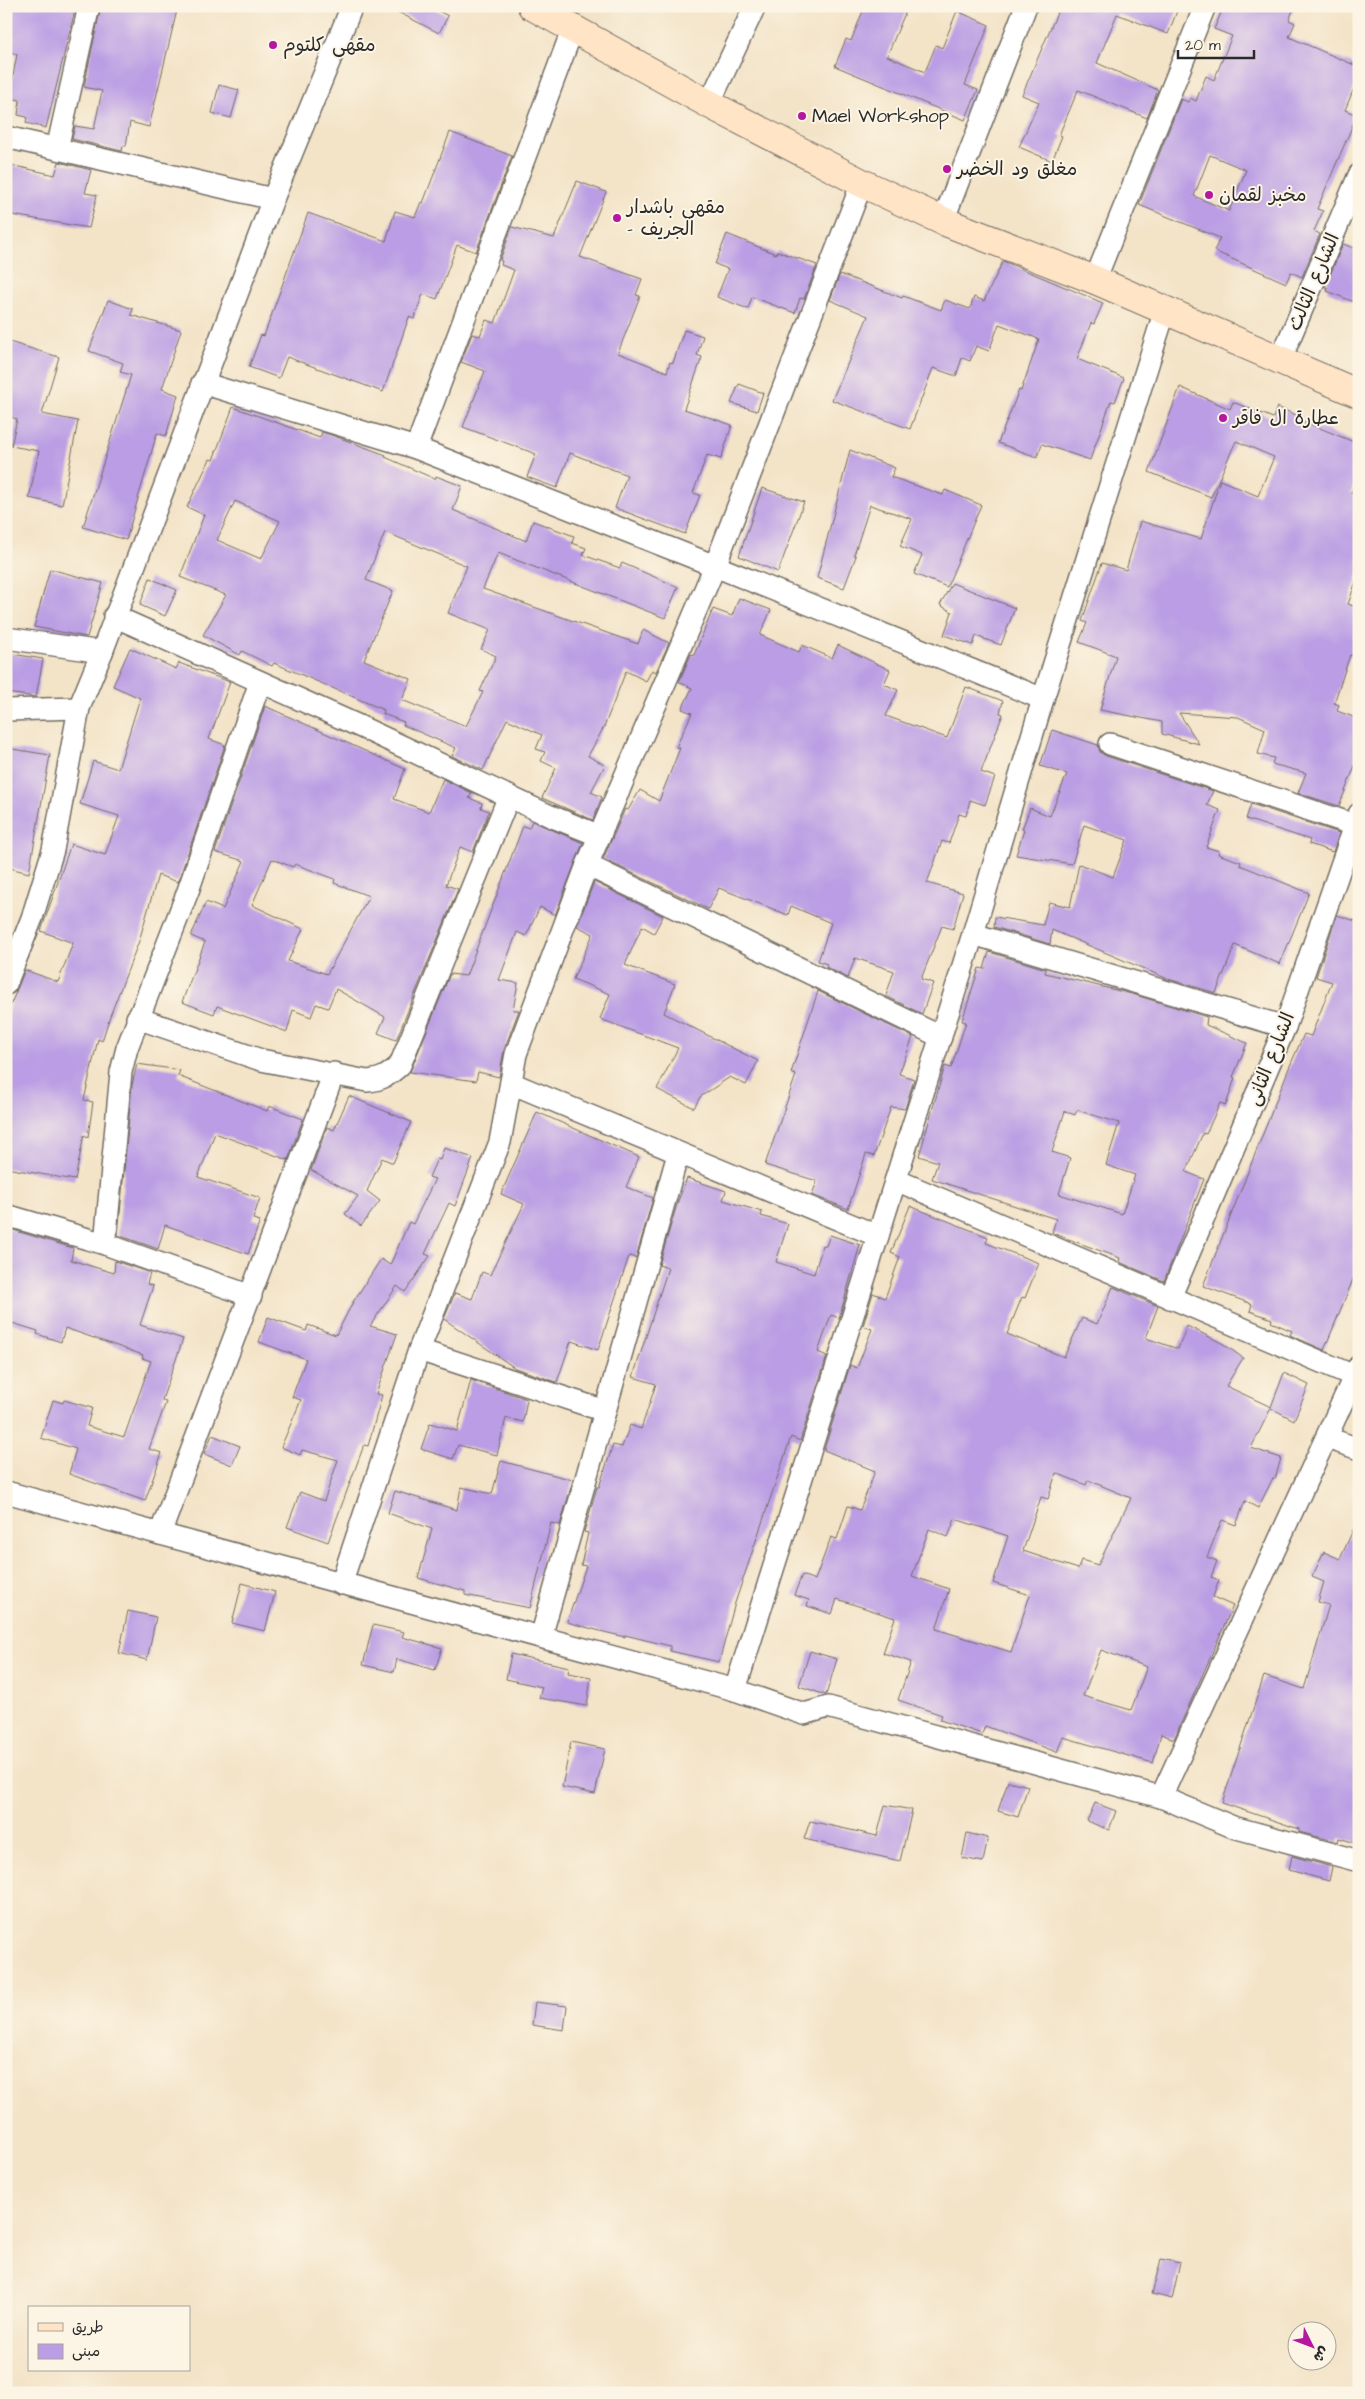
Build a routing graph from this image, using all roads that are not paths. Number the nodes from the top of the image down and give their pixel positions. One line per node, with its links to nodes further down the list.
1 (89, 6): 10 (street)
2 (352, 6): 13 (street)
3 (532, 6): 7 (street)
4 (755, 6): 8 (street)
5 (1026, 6): 14 (street)
6 (1205, 6): 15 (street)
7 (573, 28): 8 (street); 20 (street)
8 (709, 104): 12 (street)
9 (6, 137): 10 (street)
10 (57, 149): 13 (street)
11 (1359, 175): 17 (street, الشارع الثالث)
12 (862, 183): 14 (street); 21 (street)
13 (273, 199): 18 (street)
14 (943, 221): 15 (street)
15 (1095, 280): 16 (street)
16 (1165, 310): 17 (street); 26 (street)
17 (1280, 361): 19 (street)
18 (202, 383): 20 (street); 22 (street)
19 (1359, 394)
20 (416, 448): 21 (street)
21 (715, 566): 26 (street); 32 (street)
22 (114, 616): 24 (street); 25 (street)
23 (6, 638): 24 (street)
24 (102, 652): 27 (street)
25 (260, 682): 30 (street); 36 (street)
26 (1043, 699): 34 (street)
27 (79, 708): 28 (street); 35 (street)
28 (6, 710)
29 (1110, 744): 31 (street)
30 (509, 796): 32 (street); 39 (street)
31 (1357, 820): 37 (street, الشارع الثانى)
32 (600, 836): 33 (street)
33 (587, 866): 38 (street); 40 (street)
34 (973, 934): 37 (street); 38 (street)
35 (6, 984)
36 (137, 1018): 39 (street); 45 (street)
37 (1285, 1027): 47 (street, الشارع الثانى)
38 (941, 1037): 42 (street)
39 (334, 1073): 46 (street)
40 (511, 1083): 41 (street); 48 (street)
41 (678, 1154): 44 (street); 50 (street)
42 (896, 1180): 44 (street); 47 (street)
43 (6, 1215): 45 (street)
44 (878, 1236): 57 (street)
45 (105, 1244): 46 (street)
46 (251, 1296): 54 (street)
47 (1170, 1298): 49 (street)
48 (419, 1350): 50 (street); 55 (street)
49 (1357, 1371): 51 (street)
50 (605, 1411): 56 (street)
51 (1327, 1438): 52 (street); 58 (street)
52 (1359, 1449)
53 (6, 1492): 54 (street)
54 (160, 1534): 55 (street)
55 (341, 1584): 56 (street)
56 (541, 1637): 57 (street)
57 (735, 1690): 58 (street)
58 (1161, 1797): 59 (street)
59 (1359, 1861)

